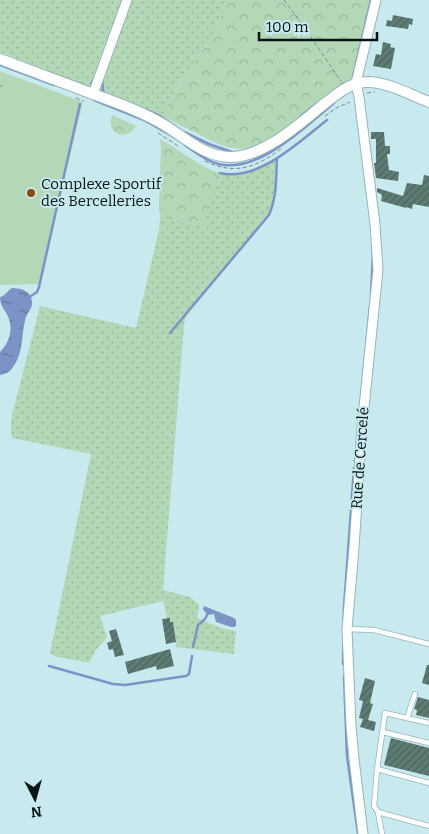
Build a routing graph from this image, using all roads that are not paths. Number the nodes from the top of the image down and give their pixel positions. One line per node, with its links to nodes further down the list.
1 (128, 0): 5 (street)
2 (376, 0): 4 (street)
3 (0, 59): 5 (street)
4 (356, 83): 5 (street); 6 (street); 7 (street, Rue de Cercelé)
5 (91, 98)
6 (429, 102)
7 (347, 629): 8 (lane); 18 (street, Rue de Cercelé)
8 (429, 644)
9 (415, 694): 10 (lane)
10 (408, 718): 11 (lane); 12 (lane)
11 (429, 723)
12 (383, 732): 13 (lane); 14 (lane)
13 (429, 744)
14 (377, 769): 15 (lane); 16 (lane)
15 (429, 782)
16 (378, 812): 17 (lane); 20 (lane)
17 (429, 826)
18 (363, 834)
19 (376, 834): 20 (lane)
20 (382, 834)

